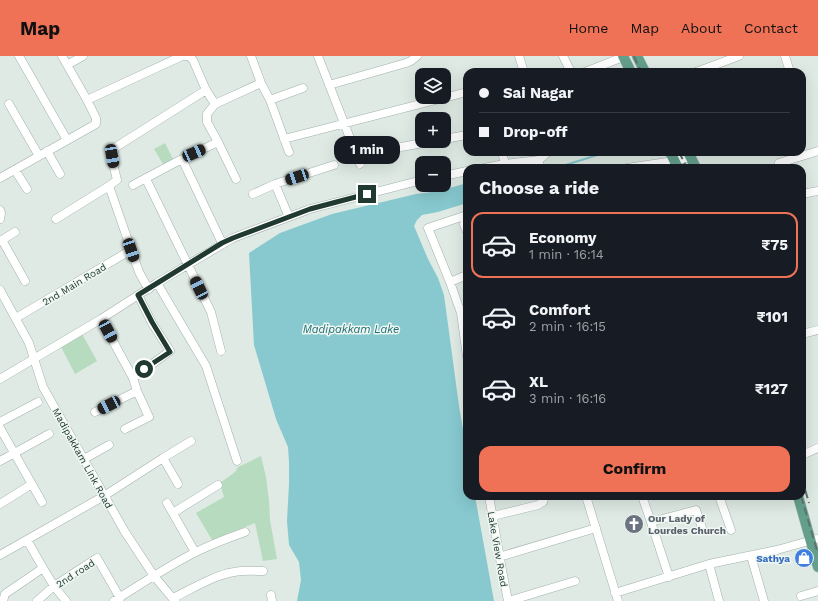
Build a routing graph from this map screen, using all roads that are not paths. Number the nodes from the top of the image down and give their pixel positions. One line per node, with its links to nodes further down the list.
1 (19, 56): 34 (street)
2 (62, 56): 13 (street)
3 (83, 56): 13 (street)
4 (251, 56): 21 (street)
5 (318, 56): 22 (street)
6 (519, 56): 14 (street)
7 (563, 56): 15 (street)
8 (623, 56): 16 (street); 17 (main road)
9 (637, 56): 18 (main road)
10 (739, 56): 19 (street)
11 (786, 56): 20 (street)
12 (413, 58): 22 (street)
13 (67, 65): 26 (street)
14 (523, 68)
15 (569, 68)
16 (594, 68)
17 (629, 68)
18 (643, 68)
19 (707, 68)
20 (789, 68)
21 (261, 83): 27 (street); 29 (street)
22 (330, 85): 30 (street)
23 (303, 88): 27 (street)
24 (206, 90): 26 (street); 29 (street); 62 (street)
25 (463, 93): 30 (street)
26 (88, 100): 34 (street)
27 (270, 100): 33 (street)
28 (9, 104): 41 (street)
29 (215, 104): 35 (street)
30 (345, 124): 33 (street); 36 (street)
31 (463, 136): 32 (street)
32 (451, 138)
33 (284, 139): 39 (street)
34 (67, 140): 37 (street)
35 (218, 142): 45 (street); 58 (street)
36 (415, 144)
37 (47, 151): 41 (street); 54 (street)
38 (818, 151): 40 (street)
39 (289, 152)
40 (806, 155)
41 (39, 156): 52 (street)
42 (503, 156): 48 (street)
43 (684, 156): 46 (street)
44 (802, 156): 51 (street)
45 (182, 159): 57 (street); 74 (street)
46 (674, 160): 50 (street)
47 (334, 164): 60 (street)
48 (505, 164): 49 (street)
49 (539, 164)
50 (650, 164)
51 (779, 164)
52 (15, 170): 56 (street); 63 (street)
53 (463, 172): 55 (street)
54 (60, 174)
55 (451, 174)
56 (0, 178)
57 (146, 179): 61 (street); 76 (street)
58 (236, 179)
59 (415, 182): 69 (street)
60 (275, 184): 66 (street); 69 (street)
61 (134, 185)
62 (109, 186): 71 (street); 75 (street)
63 (27, 189)
64 (818, 191): 65 (street)
65 (806, 193)
66 (253, 194)
67 (0, 210): 70 (street)
68 (463, 215): 79 (street)
69 (289, 217): 74 (street)
70 (0, 219)
71 (56, 219)
72 (15, 232): 73 (street)
73 (1, 241): 78 (street)
74 (222, 243): 76 (street)
75 (131, 250): 81 (street); 85 (street, 2nd Main Road)
76 (188, 264): 80 (street); 89 (street)
77 (463, 277): 79 (street)
78 (25, 281)
79 (450, 282): 84 (street)
80 (157, 283): 81 (street); 108 (street)
81 (149, 288): 83 (street)
82 (0, 290): 85 (street, Madipakkam Link Road)
83 (138, 295): 86 (street); 91 (street)
84 (463, 312)
85 (16, 318): 90 (street, Madipakkam Link Road)
86 (101, 319): 90 (street); 91 (street)
87 (818, 330): 88 (street)
88 (806, 333)
89 (221, 351)
90 (34, 360): 92 (street); 106 (street, Madipakkam Link Road)
91 (133, 378): 93 (street)
92 (0, 379)
93 (137, 391): 95 (street); 98 (street)
94 (38, 402): 96 (street)
95 (95, 412)
96 (0, 422)
97 (0, 428): 103 (street)
98 (125, 429)
99 (49, 434): 103 (street)
100 (191, 441): 105 (street)
101 (109, 445): 106 (street)
102 (818, 448): 104 (street)
103 (14, 453): 107 (street); 109 (street)
104 (806, 453)
105 (162, 458): 110 (street); 112 (street)
106 (84, 459): 112 (street, Madipakkam Link Road)
107 (0, 461)
108 (237, 461)
109 (32, 484): 120 (street); 122 (street)
110 (178, 484)
111 (218, 485): 123 (street)
112 (104, 496): 130 (street); 140 (street, Madipakkam Link Road)
113 (490, 500): 124 (street, Lake View Road)
114 (544, 500): 124 (street)
115 (587, 500): 126 (street)
116 (643, 500): 125 (street)
117 (721, 500): 128 (street)
118 (799, 500): 131 (main road)
119 (804, 500): 131 (main road)
120 (42, 502)
121 (167, 503): 123 (street)
122 (0, 504)
123 (173, 513): 132 (street)
124 (492, 516): 135 (street, Lake View Road)
125 (651, 522): 127 (street); 141 (street)
126 (596, 528): 135 (street); 145 (street)
127 (702, 528)
128 (731, 530)
129 (245, 532): 132 (street)
130 (27, 540): 133 (street); 138 (street)
131 (815, 542): 134 (street); 137 (main road)
132 (196, 552): 140 (street)
133 (0, 555)
134 (751, 556): 136 (street); 155 (street)
135 (499, 557): 152 (street, Lake View Road)
136 (709, 564): 141 (street); 154 (street)
137 (818, 567)
138 (43, 568): 143 (street); 149 (street)
139 (263, 571): 148 (street)
140 (154, 576): 147 (street); 148 (street, Madipakkam Link Road)
141 (669, 576): 145 (street)
142 (575, 581): 152 (street)
143 (54, 586): 147 (street, 2nd road); 150 (street, 2nd road); 151 (street)
144 (818, 591): 146 (street)
145 (615, 593): 153 (street)
146 (801, 596)
147 (117, 599)
148 (174, 599)
149 (3, 601)
150 (37, 601)
151 (66, 601)
152 (508, 601)
153 (618, 601)
154 (719, 601)
155 (764, 601)

